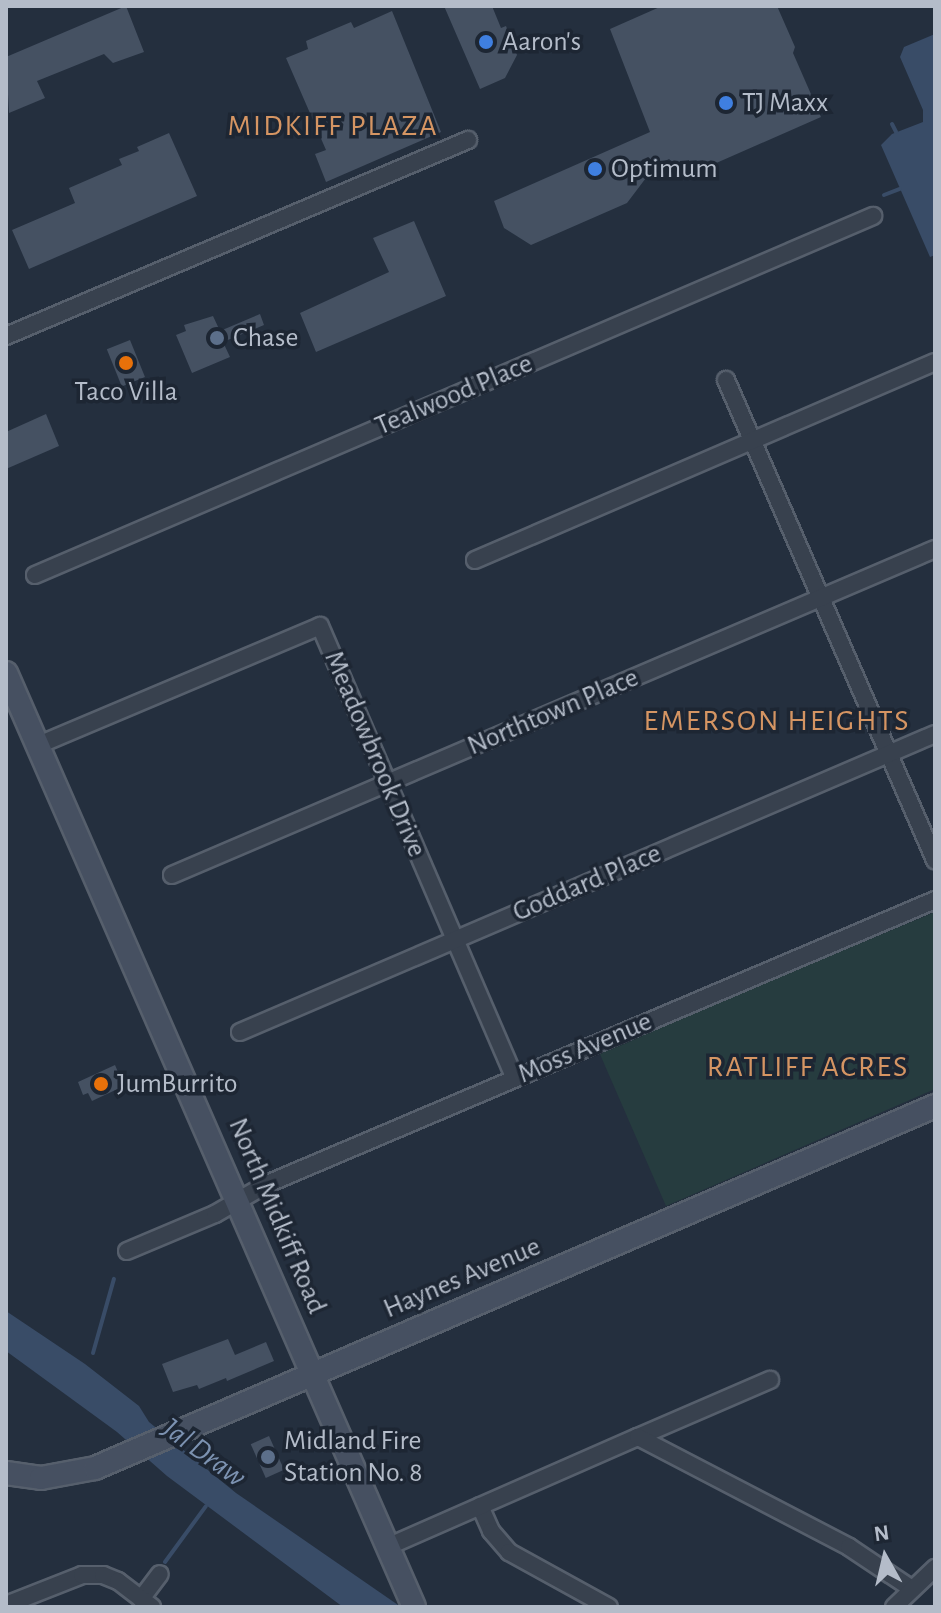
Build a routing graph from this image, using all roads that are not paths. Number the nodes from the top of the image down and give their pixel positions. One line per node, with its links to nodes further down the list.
1 (468, 140): 3 (street)
2 (873, 216): 9 (street, Tealwood Place)
3 (6, 336)
4 (935, 362): 6 (street)
5 (726, 380): 6 (street)
6 (752, 441): 8 (street); 10 (street)
7 (935, 549): 10 (street, Northtown Place)
8 (475, 560)
9 (35, 575)
10 (821, 597): 14 (street); 15 (street, Northtown Place)
11 (6, 673): 13 (main road, North Midkiff Road)
12 (935, 734): 14 (street, Goddard Place)
13 (36, 746): 15 (street, Meadowbrook Drive); 23 (main road, North Midkiff Road)
14 (888, 754): 16 (street); 19 (street, Goddard Place)
15 (387, 783): 17 (street, Northtown Place); 19 (street, Meadowbrook Drive)
16 (935, 860)
17 (172, 875)
18 (935, 900): 21 (street, Moss Avenue)
19 (455, 940): 20 (street, Goddard Place); 21 (street, Meadowbrook Drive)
20 (240, 1032)
21 (515, 1078): 23 (street, Moss Avenue)
22 (935, 1106): 25 (main road, Haynes Avenue)
23 (238, 1200): 24 (street, Moss Avenue); 25 (main road, North Midkiff Road)
24 (127, 1251)
25 (313, 1375): 28 (main road, Haynes Avenue); 30 (main road, North Midkiff Road)
26 (770, 1380): 27 (street)
27 (638, 1437): 29 (street); 33 (street)
28 (6, 1473)
29 (480, 1506): 30 (street); 37 (street)
30 (387, 1547): 36 (main road, North Midkiff Road)
31 (935, 1568): 33 (street)
32 (160, 1574): 34 (street)
33 (912, 1589): 38 (street)
34 (147, 1603): 35 (street)
35 (6, 1605)
36 (414, 1607)
37 (609, 1607)
38 (894, 1607)

